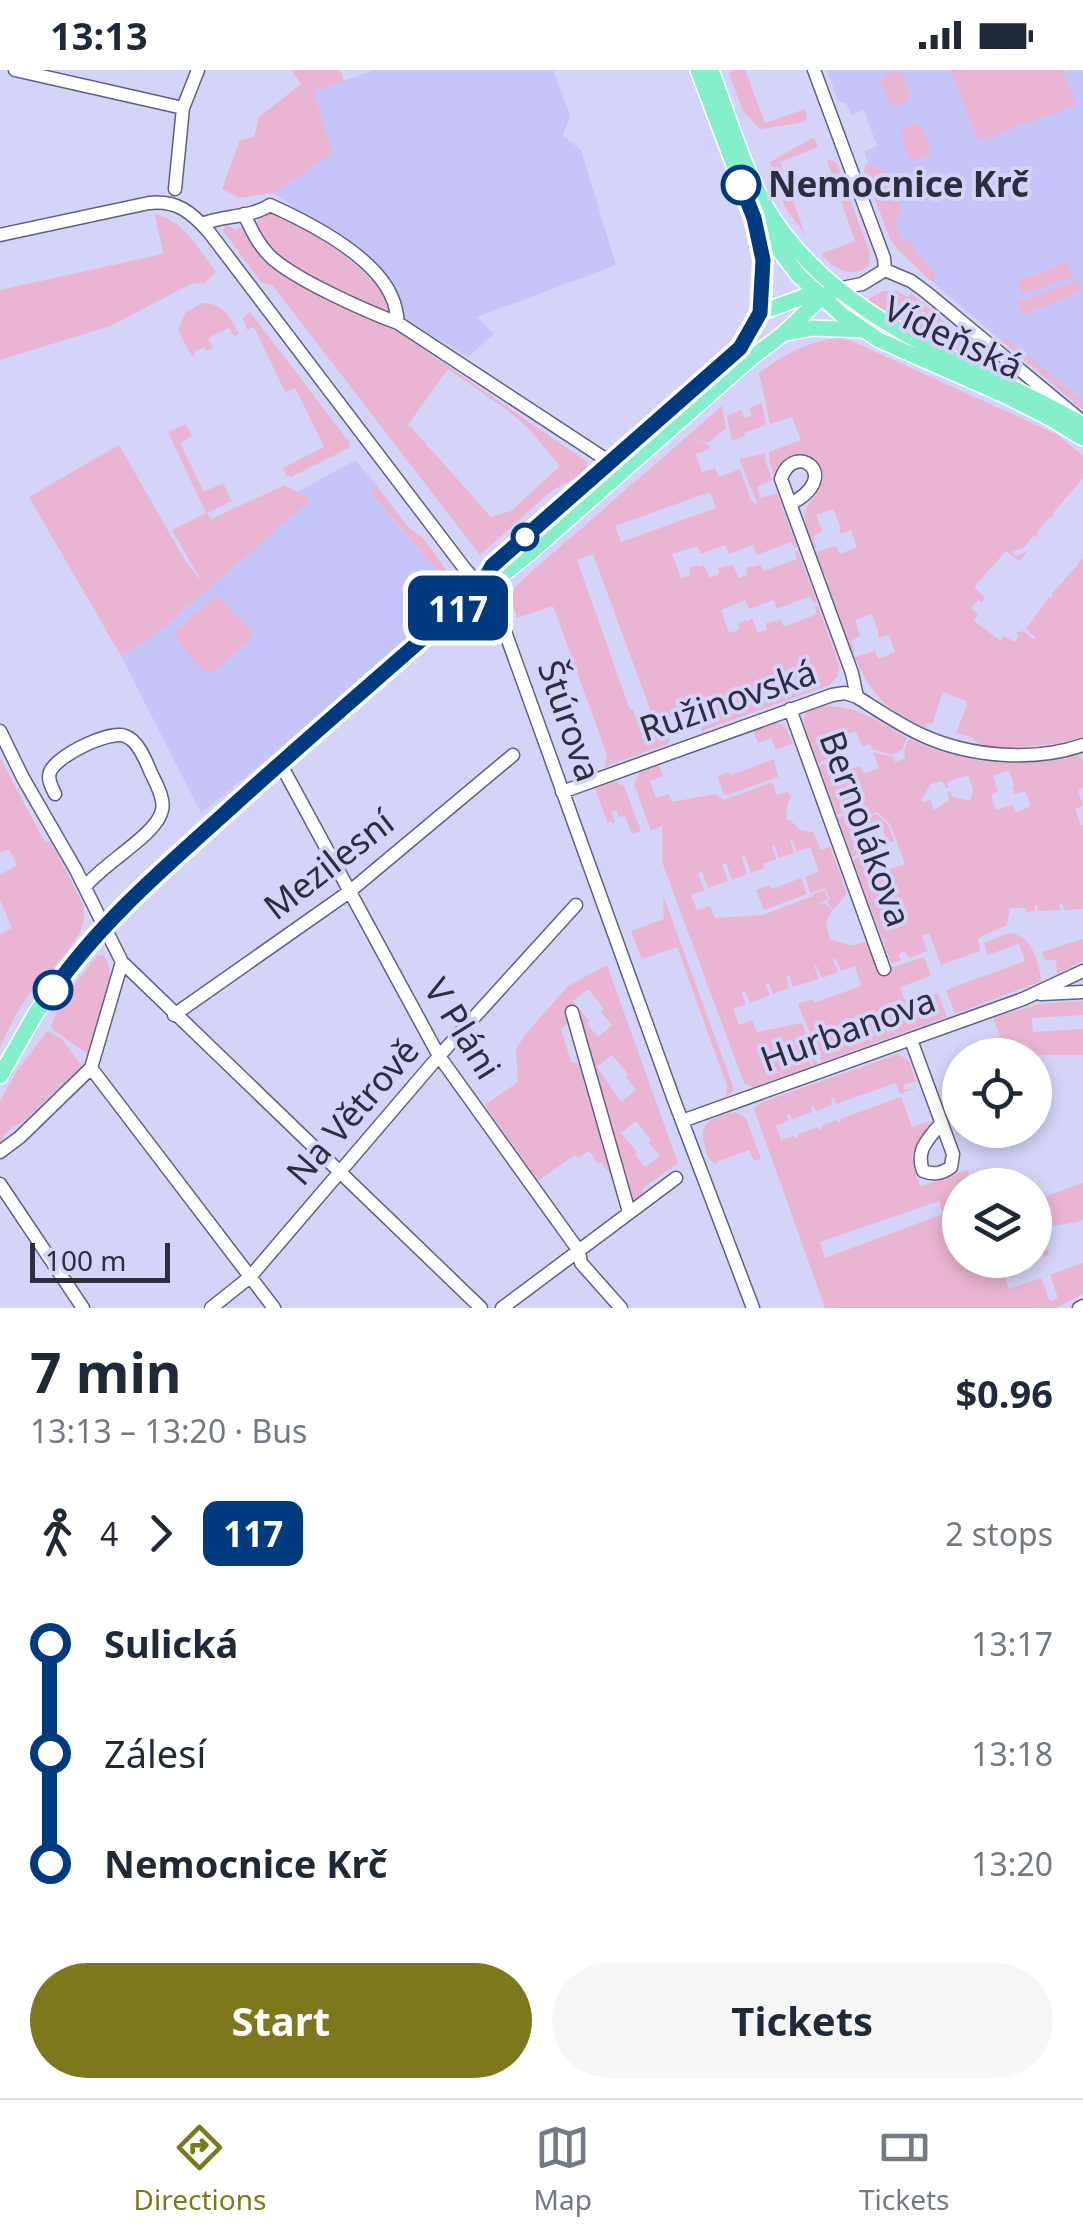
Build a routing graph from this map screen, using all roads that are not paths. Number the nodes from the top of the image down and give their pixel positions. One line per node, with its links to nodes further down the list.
1 (15, 70): 6 (street)
2 (198, 70): 6 (street)
3 (698, 70): 9 (main road, Vídeňská)
4 (711, 70): 13 (main road, Vídeňská)
5 (814, 70): 12 (street)
6 (183, 108): 7 (street)
7 (176, 189)
8 (244, 214): 10 (street); 15 (street); 15 (street)
9 (754, 218): 13 (main road, Vídeňská); 14 (main road)
10 (202, 224): 11 (street); 22 (street, Štúrova)
11 (0, 235)
12 (886, 270): 13 (street); 18 (street)
13 (830, 293): 14 (main road); 16 (main road, Vídeňská); 17 (main road); 18 (main road, Vídeňská)
14 (760, 313): 20 (main road)
15 (398, 323): 20 (street)
16 (862, 330): 17 (main road); 19 (main road, Vídeňská)
17 (783, 334): 20 (main road)
18 (1083, 423)
19 (1083, 438)
20 (616, 466): 22 (main road)
21 (790, 504): 23 (street)
22 (480, 588): 28 (main road); 29 (street, Štúrova)
23 (857, 697): 24 (street, Ružinovská); 26 (street, Ružinovská)
24 (790, 709): 29 (street, Ružinovská); 36 (street, Bernolákova)
25 (0, 731): 31 (street)
26 (1083, 745)
27 (513, 755): 32 (street, Mezilesní)
28 (280, 763): 32 (street, V Pláni); 34 (main road)
29 (562, 792): 46 (street, Štúrova)
30 (55, 794): 31 (street)
31 (85, 886): 34 (street)
32 (349, 892): 41 (street, Mezilesní); 43 (street, V Pláni)
33 (576, 906): 43 (street, Na Větrově)
34 (105, 926): 35 (street); 45 (main road)
35 (122, 962): 41 (street); 44 (street)
36 (884, 969)
37 (1083, 972): 39 (street, Hurbanova)
38 (1083, 992): 39 (street, Hurbanova)
39 (1034, 994): 42 (street, Hurbanova)
40 (572, 1012): 52 (street)
41 (174, 1015): 49 (street)
42 (911, 1040): 46 (street, Hurbanova); 47 (street)
43 (439, 1056): 49 (street, Na Větrově); 53 (street, V Pláni)
44 (91, 1068): 48 (street); 54 (street)
45 (0, 1076)
46 (682, 1120): 61 (street, Štúrova)
47 (941, 1123)
48 (0, 1152)
49 (341, 1172): 54 (street, Na Větrově); 58 (street)
50 (676, 1178): 52 (street)
51 (0, 1184): 55 (street)
52 (629, 1212): 53 (street)
53 (580, 1251): 59 (street); 60 (street, V Pláni)
54 (247, 1279): 56 (street, Na Větrově); 57 (street)
55 (83, 1308)
56 (211, 1308)
57 (274, 1308)
58 (480, 1308)
59 (502, 1308)
60 (620, 1308)
61 (753, 1308)

